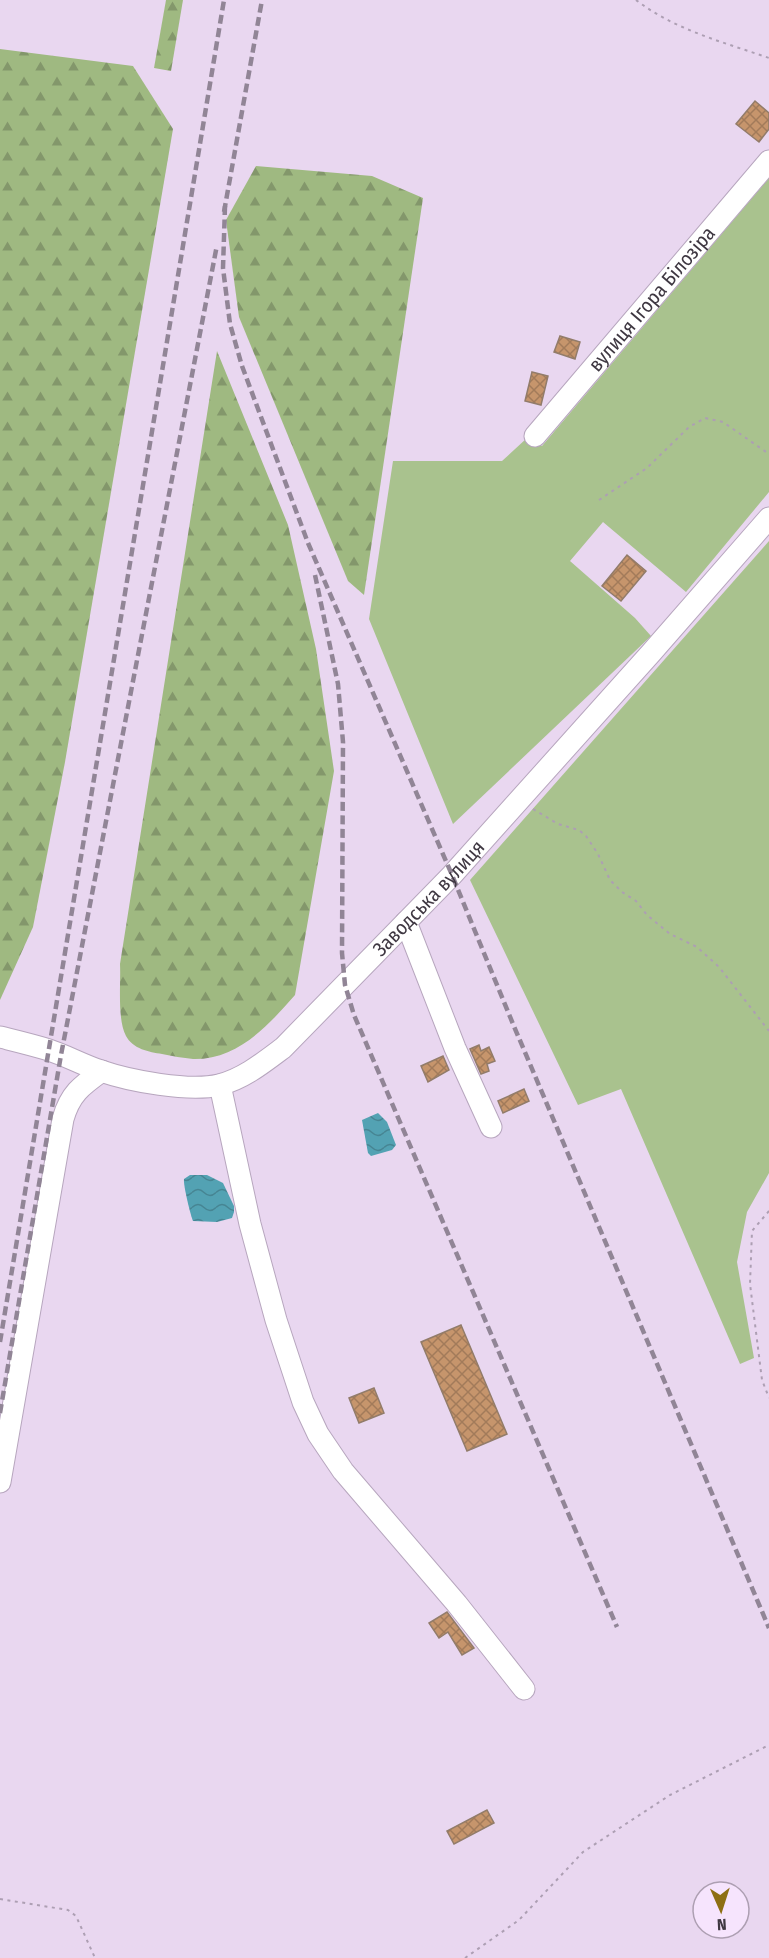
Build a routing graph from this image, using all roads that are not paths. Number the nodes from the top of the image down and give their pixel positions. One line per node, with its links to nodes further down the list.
1 (769, 161): 2 (street, вулиця Ігора Білозіра)
2 (535, 436)
3 (769, 518): 4 (street, Заводська вулиця)
4 (406, 922): 7 (street, Заводська вулиця); 8 (street)
5 (0, 1037): 6 (street, Заводська вулиця)
6 (102, 1071): 7 (street, Заводська вулиця); 9 (street)
7 (220, 1085): 10 (street)
8 (491, 1127)
9 (0, 1482)
10 (524, 1689)

